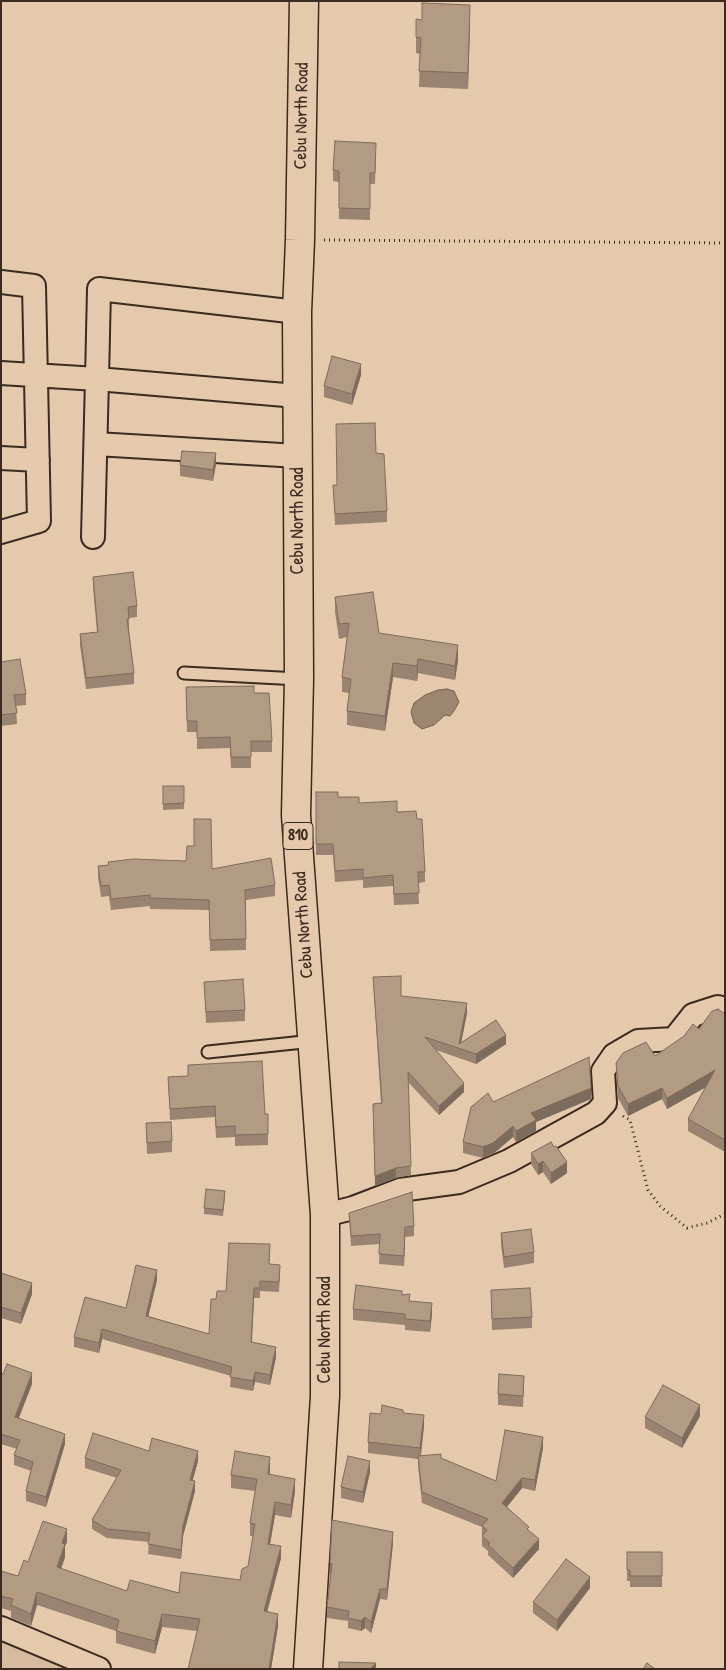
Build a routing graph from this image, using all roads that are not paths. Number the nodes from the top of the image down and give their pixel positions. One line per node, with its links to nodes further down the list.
1 (304, 1): 3 (highway, Cebu North Road / 810)
2 (1, 282): 5 (street)
3 (297, 312): 6 (street); 7 (highway, Cebu North Road / 810)
4 (1, 374): 5 (street)
5 (37, 377): 6 (street); 11 (street)
6 (97, 380): 7 (street); 8 (street)
7 (298, 396): 9 (highway, Cebu North Road / 810)
8 (96, 444): 9 (street); 13 (street)
9 (298, 456): 15 (highway, Cebu North Road / 810)
10 (1, 458): 11 (street)
11 (38, 460): 12 (street)
12 (1, 532)
13 (93, 537)
14 (184, 673): 15 (lane)
15 (298, 679): 17 (highway, Cebu North Road / 810)
16 (725, 1010): 19 (street)
17 (313, 1041): 18 (lane); 19 (highway, Cebu North Road / 810)
18 (208, 1052)
19 (325, 1215): 22 (highway, Cebu North Road / 810)
20 (1, 1628): 21 (street)
21 (99, 1669)
22 (308, 1669)

